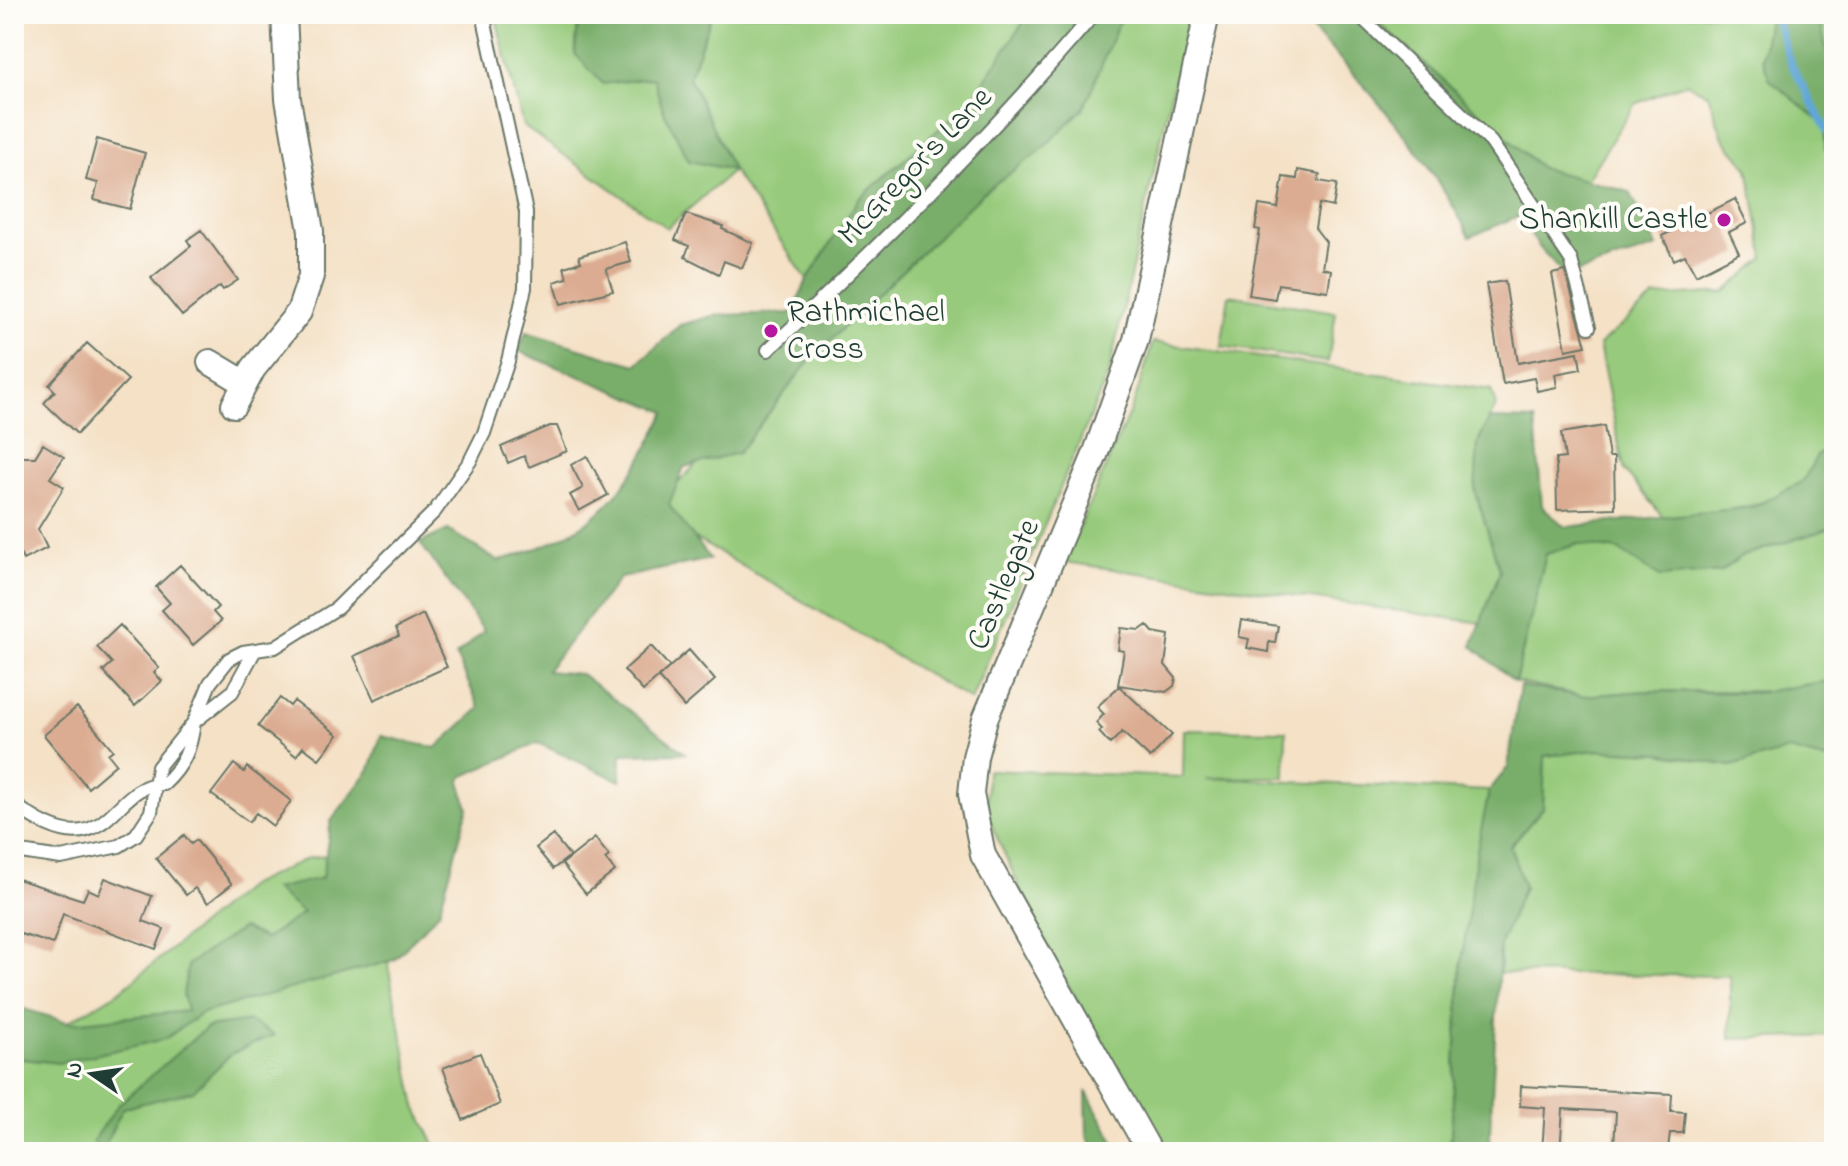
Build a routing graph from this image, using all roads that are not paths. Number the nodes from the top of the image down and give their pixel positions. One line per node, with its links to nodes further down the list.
1 (284, 14): 9 (street)
2 (483, 14): 11 (lane)
3 (1094, 14): 7 (lane, McGregor's Lane)
4 (1207, 14): 16 (street, Castlegate)
5 (1358, 14): 6 (lane)
6 (1589, 327)
7 (768, 350)
8 (210, 362): 9 (street)
9 (245, 383): 10 (street)
10 (234, 405)
11 (254, 652): 12 (lane); 12 (lane)
12 (194, 722): 13 (lane)
13 (155, 783): 14 (lane); 15 (lane)
14 (14, 804)
15 (14, 851)
16 (1150, 1152)

